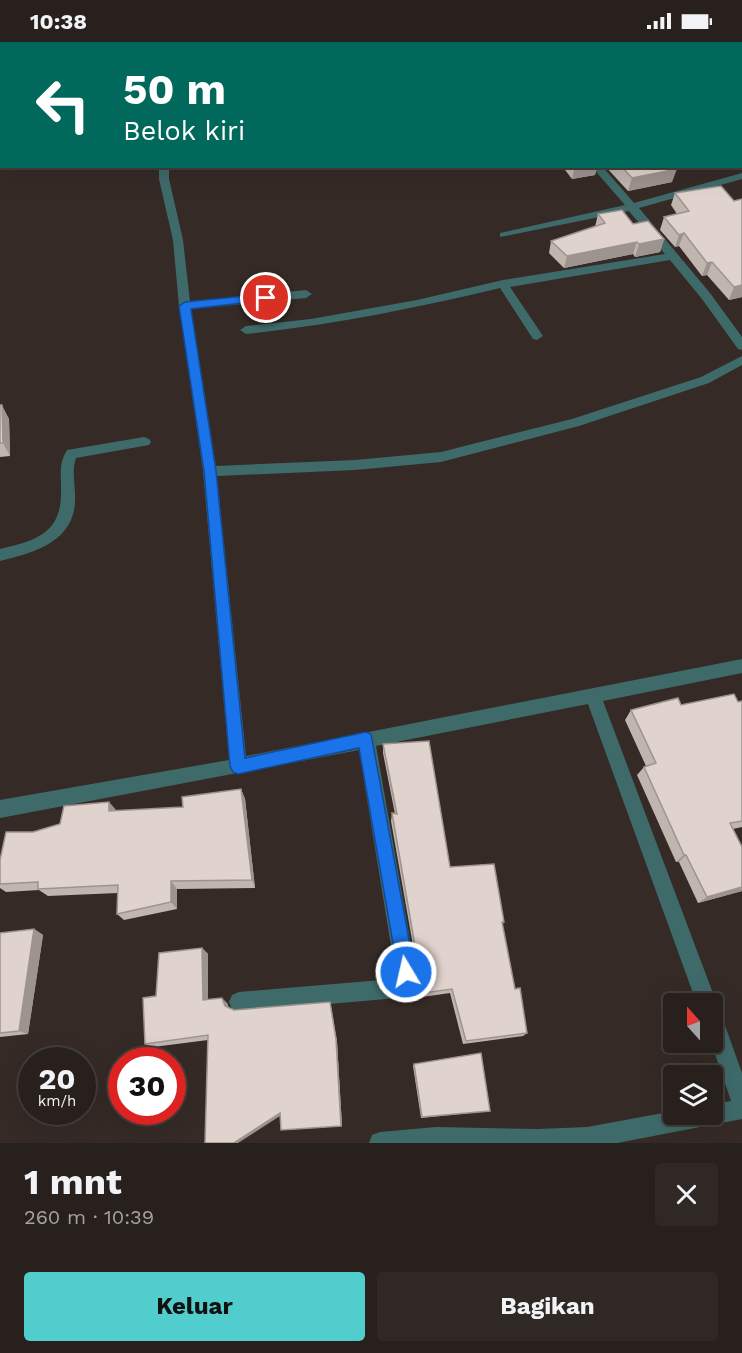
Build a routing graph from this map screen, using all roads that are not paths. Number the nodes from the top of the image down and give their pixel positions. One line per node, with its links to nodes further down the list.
1 (164, 168): 9 (street)
2 (598, 168): 4 (street)
3 (742, 176): 4 (street)
4 (632, 207): 5 (street); 6 (street)
5 (504, 235)
6 (673, 256): 7 (street); 12 (street)
7 (503, 284): 10 (street); 11 (street)
8 (306, 294): 9 (street)
9 (185, 306): 15 (street)
10 (246, 330)
11 (537, 336)
12 (742, 346)
13 (742, 360): 15 (street)
14 (144, 441): 16 (street)
15 (210, 471): 20 (street)
16 (0, 555)
17 (742, 666): 18 (street)
18 (593, 696): 19 (street); 22 (street)
19 (366, 740): 20 (street); 23 (street)
20 (238, 766): 21 (street)
21 (0, 809)
22 (703, 993)
23 (239, 1002)
24 (723, 1049): 25 (street)
25 (742, 1103)
26 (742, 1109): 27 (street)
27 (380, 1143)

